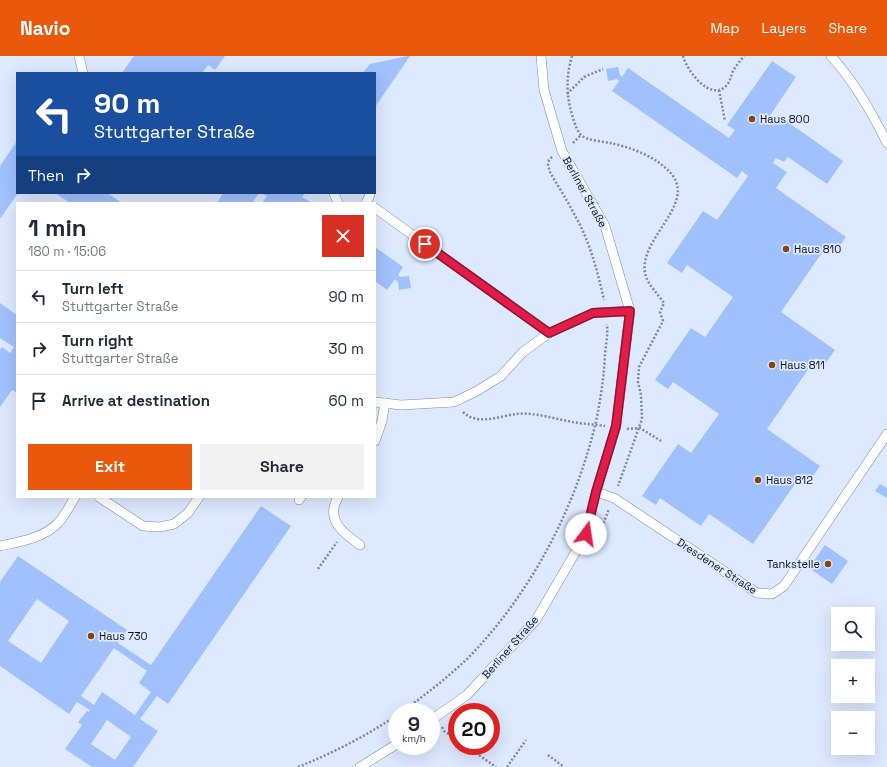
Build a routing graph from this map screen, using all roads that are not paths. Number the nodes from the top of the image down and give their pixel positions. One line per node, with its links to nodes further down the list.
1 (79, 56): 4 (lane)
2 (541, 56): 7 (lane, Berliner Straße)
3 (831, 56): 5 (lane)
4 (83, 72)
5 (887, 143)
6 (376, 209): 8 (lane)
7 (630, 311): 8 (lane); 13 (lane, Berliner Straße)
8 (549, 333): 10 (lane)
9 (376, 402): 10 (lane)
10 (385, 403): 12 (lane)
11 (887, 434): 13 (lane, Dresdener Straße)
12 (376, 438)
13 (596, 492): 20 (lane, Berliner Straße)
14 (74, 498): 18 (lane)
15 (101, 498): 16 (lane)
16 (198, 498)
17 (337, 498): 19 (lane)
18 (0, 546)
19 (360, 546)
20 (440, 714)
21 (388, 750): 22 (lane)
22 (360, 767)

